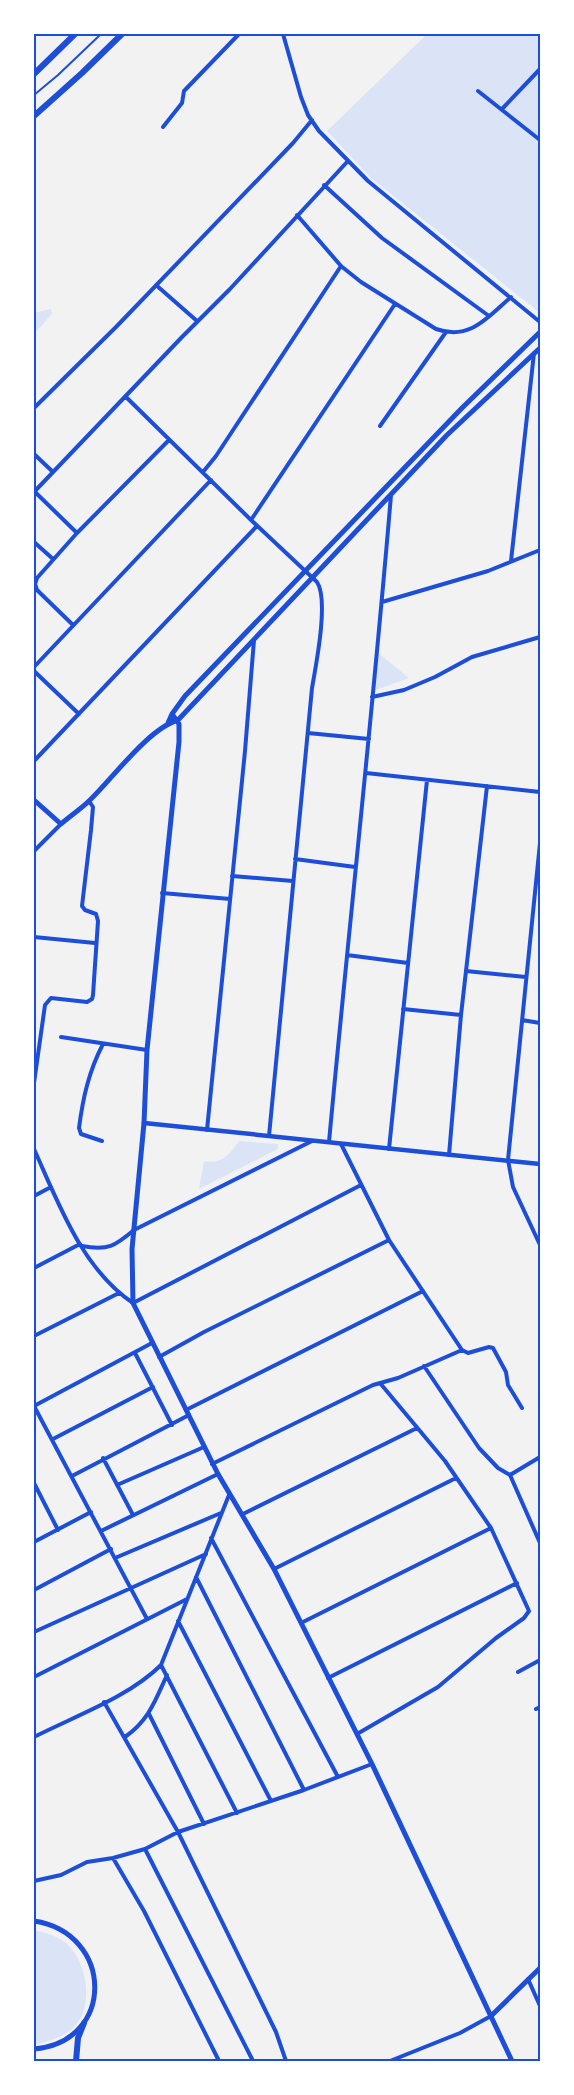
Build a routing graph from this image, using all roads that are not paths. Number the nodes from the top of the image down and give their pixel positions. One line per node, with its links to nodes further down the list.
1 (75, 34): 7 (highway)
2 (101, 34): 9 (lane)
3 (122, 34): 11 (highway)
4 (240, 34): 13 (street)
5 (283, 34): 12 (street)
6 (540, 69): 10 (street)
7 (34, 74)
8 (478, 91): 10 (street)
9 (34, 95)
10 (502, 109): 15 (street)
11 (34, 116)
12 (312, 120): 16 (street); 20 (street)
13 (163, 127)
14 (540, 133): 15 (street)
15 (538, 139)
16 (347, 162): 17 (street); 21 (street)
17 (324, 185): 18 (street); 23 (street)
18 (297, 215): 19 (street); 24 (street)
19 (341, 266): 22 (street); 36 (street)
20 (156, 285): 24 (street); 31 (street)
21 (511, 297): 23 (street); 25 (street)
22 (395, 304): 26 (street); 40 (street)
23 (489, 316): 26 (street)
24 (197, 321): 30 (street)
25 (540, 322)
26 (446, 332): 32 (street)
27 (540, 332): 47 (main road)
28 (540, 348): 29 (main road)
29 (534, 353): 39 (main road); 46 (street)
30 (126, 397): 33 (street); 35 (street)
31 (34, 408)
32 (380, 426)
33 (169, 440): 36 (street); 42 (street)
34 (34, 454): 35 (street)
35 (53, 472): 38 (street)
36 (203, 472): 37 (street)
37 (211, 480): 40 (street); 50 (street)
38 (34, 492): 42 (street)
39 (391, 495): 48 (main road); 49 (street)
40 (251, 520): 41 (street)
41 (257, 526): 47 (street); 56 (street)
42 (77, 533): 45 (street)
43 (34, 542): 45 (street)
44 (540, 550): 46 (street)
45 (53, 559): 50 (street)
46 (511, 561): 49 (street)
47 (306, 571): 48 (street); 57 (main road)
48 (313, 578): 52 (main road); 60 (street)
49 (382, 602): 55 (street)
50 (72, 625): 53 (street)
51 (540, 636): 55 (street)
52 (254, 640): 58 (main road); 74 (street)
53 (34, 667)
54 (34, 671): 56 (street)
55 (372, 697): 61 (street)
56 (79, 714): 62 (street)
57 (172, 714): 58 (main road); 59 (main road)
58 (178, 720): 59 (main road); 76 (main road)
59 (168, 724): 68 (main road)
60 (308, 732): 61 (street); 72 (street)
61 (369, 739): 63 (street)
62 (34, 761)
63 (366, 773): 64 (street); 73 (street)
64 (428, 780): 65 (street); 81 (street)
65 (487, 786): 66 (street); 82 (street)
66 (540, 792)
67 (34, 800): 69 (main road)
68 (89, 801): 69 (main road); 79 (street)
69 (61, 824): 71 (street)
70 (540, 843): 83 (street)
71 (34, 851)
72 (295, 859): 73 (street); 75 (street)
73 (355, 867): 80 (street)
74 (232, 876): 75 (street); 77 (street)
75 (293, 881): 94 (street)
76 (162, 893): 77 (street); 90 (main road)
77 (230, 899): 93 (street)
78 (34, 937): 79 (street)
79 (95, 944): 91 (street)
80 (346, 955): 81 (street); 97 (street)
81 (408, 963): 84 (street)
82 (466, 970): 83 (street); 85 (street)
83 (526, 977): 86 (street)
84 (403, 1009): 85 (street); 100 (street)
85 (461, 1015): 101 (street)
86 (522, 1020): 87 (street); 102 (street)
87 (540, 1023)
88 (60, 1037): 89 (street)
89 (103, 1044): 90 (street); 95 (street)
90 (147, 1050): 92 (main road)
91 (34, 1083)
92 (144, 1123): 93 (street); 107 (main road)
93 (207, 1130): 94 (street)
94 (269, 1136): 96 (street)
95 (102, 1141)
96 (312, 1141): 97 (street); 107 (street)
97 (329, 1142): 98 (street)
98 (341, 1144): 100 (street); 104 (street)
99 (34, 1149): 105 (street)
100 (389, 1149): 101 (street)
101 (449, 1155): 102 (street)
102 (508, 1160): 103 (street); 109 (street)
103 (540, 1164)
104 (361, 1185): 108 (street); 114 (street)
105 (51, 1187): 106 (street); 110 (street)
106 (34, 1196)
107 (134, 1230): 110 (street); 114 (main road)
108 (390, 1240): 112 (street); 119 (street)
109 (540, 1244)
110 (82, 1245): 111 (street); 113 (street)
111 (34, 1268)
112 (423, 1291): 117 (street); 125 (street)
113 (119, 1293): 114 (street); 115 (street)
114 (133, 1303): 116 (main road)
115 (34, 1336)
116 (152, 1343): 118 (street); 119 (main road)
117 (462, 1350): 120 (street); 124 (street)
118 (134, 1353): 122 (street); 123 (street)
119 (159, 1357): 125 (main road)
120 (424, 1366): 121 (street); 134 (street)
121 (380, 1383): 127 (street); 132 (street)
122 (153, 1387): 126 (street); 128 (street)
123 (34, 1406): 128 (street)
124 (522, 1408)
125 (188, 1413): 126 (street); 129 (main road)
126 (172, 1425): 131 (street)
127 (417, 1428): 136 (street); 142 (street)
128 (53, 1439): 135 (street)
129 (204, 1447): 132 (main road); 138 (street)
130 (540, 1457): 134 (street)
131 (103, 1458): 135 (street); 138 (street)
132 (212, 1464): 133 (main road)
133 (218, 1474): 139 (main road); 143 (street)
134 (510, 1475): 149 (street)
135 (72, 1476): 140 (street)
136 (456, 1478): 144 (street); 153 (street)
137 (34, 1483): 145 (street)
138 (118, 1485): 143 (street)
139 (230, 1495): 141 (street); 142 (main road)
140 (91, 1512): 145 (street); 146 (street)
141 (221, 1513): 147 (street); 152 (street)
142 (243, 1514): 153 (main road)
143 (133, 1516): 146 (street)
144 (491, 1528): 155 (street); 161 (street)
145 (58, 1530): 148 (street)
146 (101, 1531): 150 (street)
147 (211, 1538): 151 (street); 176 (street)
148 (34, 1542)
149 (540, 1543)
150 (111, 1549): 152 (street); 157 (street)
151 (206, 1554): 154 (street); 156 (street)
152 (115, 1558): 156 (street)
153 (274, 1569): 161 (main road)
154 (196, 1577): 158 (street); 177 (street)
155 (517, 1583): 168 (street); 172 (street)
156 (130, 1589): 159 (street); 162 (street)
157 (34, 1590)
158 (187, 1599): 159 (street); 160 (street)
159 (146, 1619): 167 (street)
160 (178, 1621): 164 (street); 178 (street)
161 (302, 1623): 168 (main road)
162 (34, 1632)
163 (540, 1660): 165 (street)
164 (162, 1665): 166 (street); 169 (street)
165 (518, 1672)
166 (167, 1674): 170 (street); 179 (street)
167 (34, 1676)
168 (328, 1678): 172 (main road)
169 (104, 1702): 173 (street); 174 (street)
170 (149, 1714): 174 (street); 180 (street)
171 (34, 1729): 173 (street)
172 (356, 1734): 175 (main road)
173 (35, 1736)
174 (125, 1738): 181 (street)
175 (372, 1764): 176 (street); 189 (main road)
176 (338, 1777): 177 (street)
177 (304, 1790): 178 (street)
178 (271, 1801): 179 (street)
179 (237, 1813): 180 (street)
180 (204, 1824): 181 (street)
181 (178, 1832): 182 (street); 195 (street)
182 (145, 1848): 183 (street); 194 (street)
183 (113, 1858): 184 (street); 193 (street)
184 (34, 1881)
185 (34, 1921): 190 (main road)
186 (540, 1968): 187 (main road)
187 (528, 1979): 188 (street); 189 (main road)
188 (540, 2006)
189 (491, 2016): 196 (street); 197 (main road)
190 (84, 2023): 191 (main road); 192 (highway)
191 (34, 2049)
192 (76, 2061)
193 (219, 2061)
194 (253, 2061)
195 (286, 2061)
196 (390, 2061)
197 (512, 2061)

